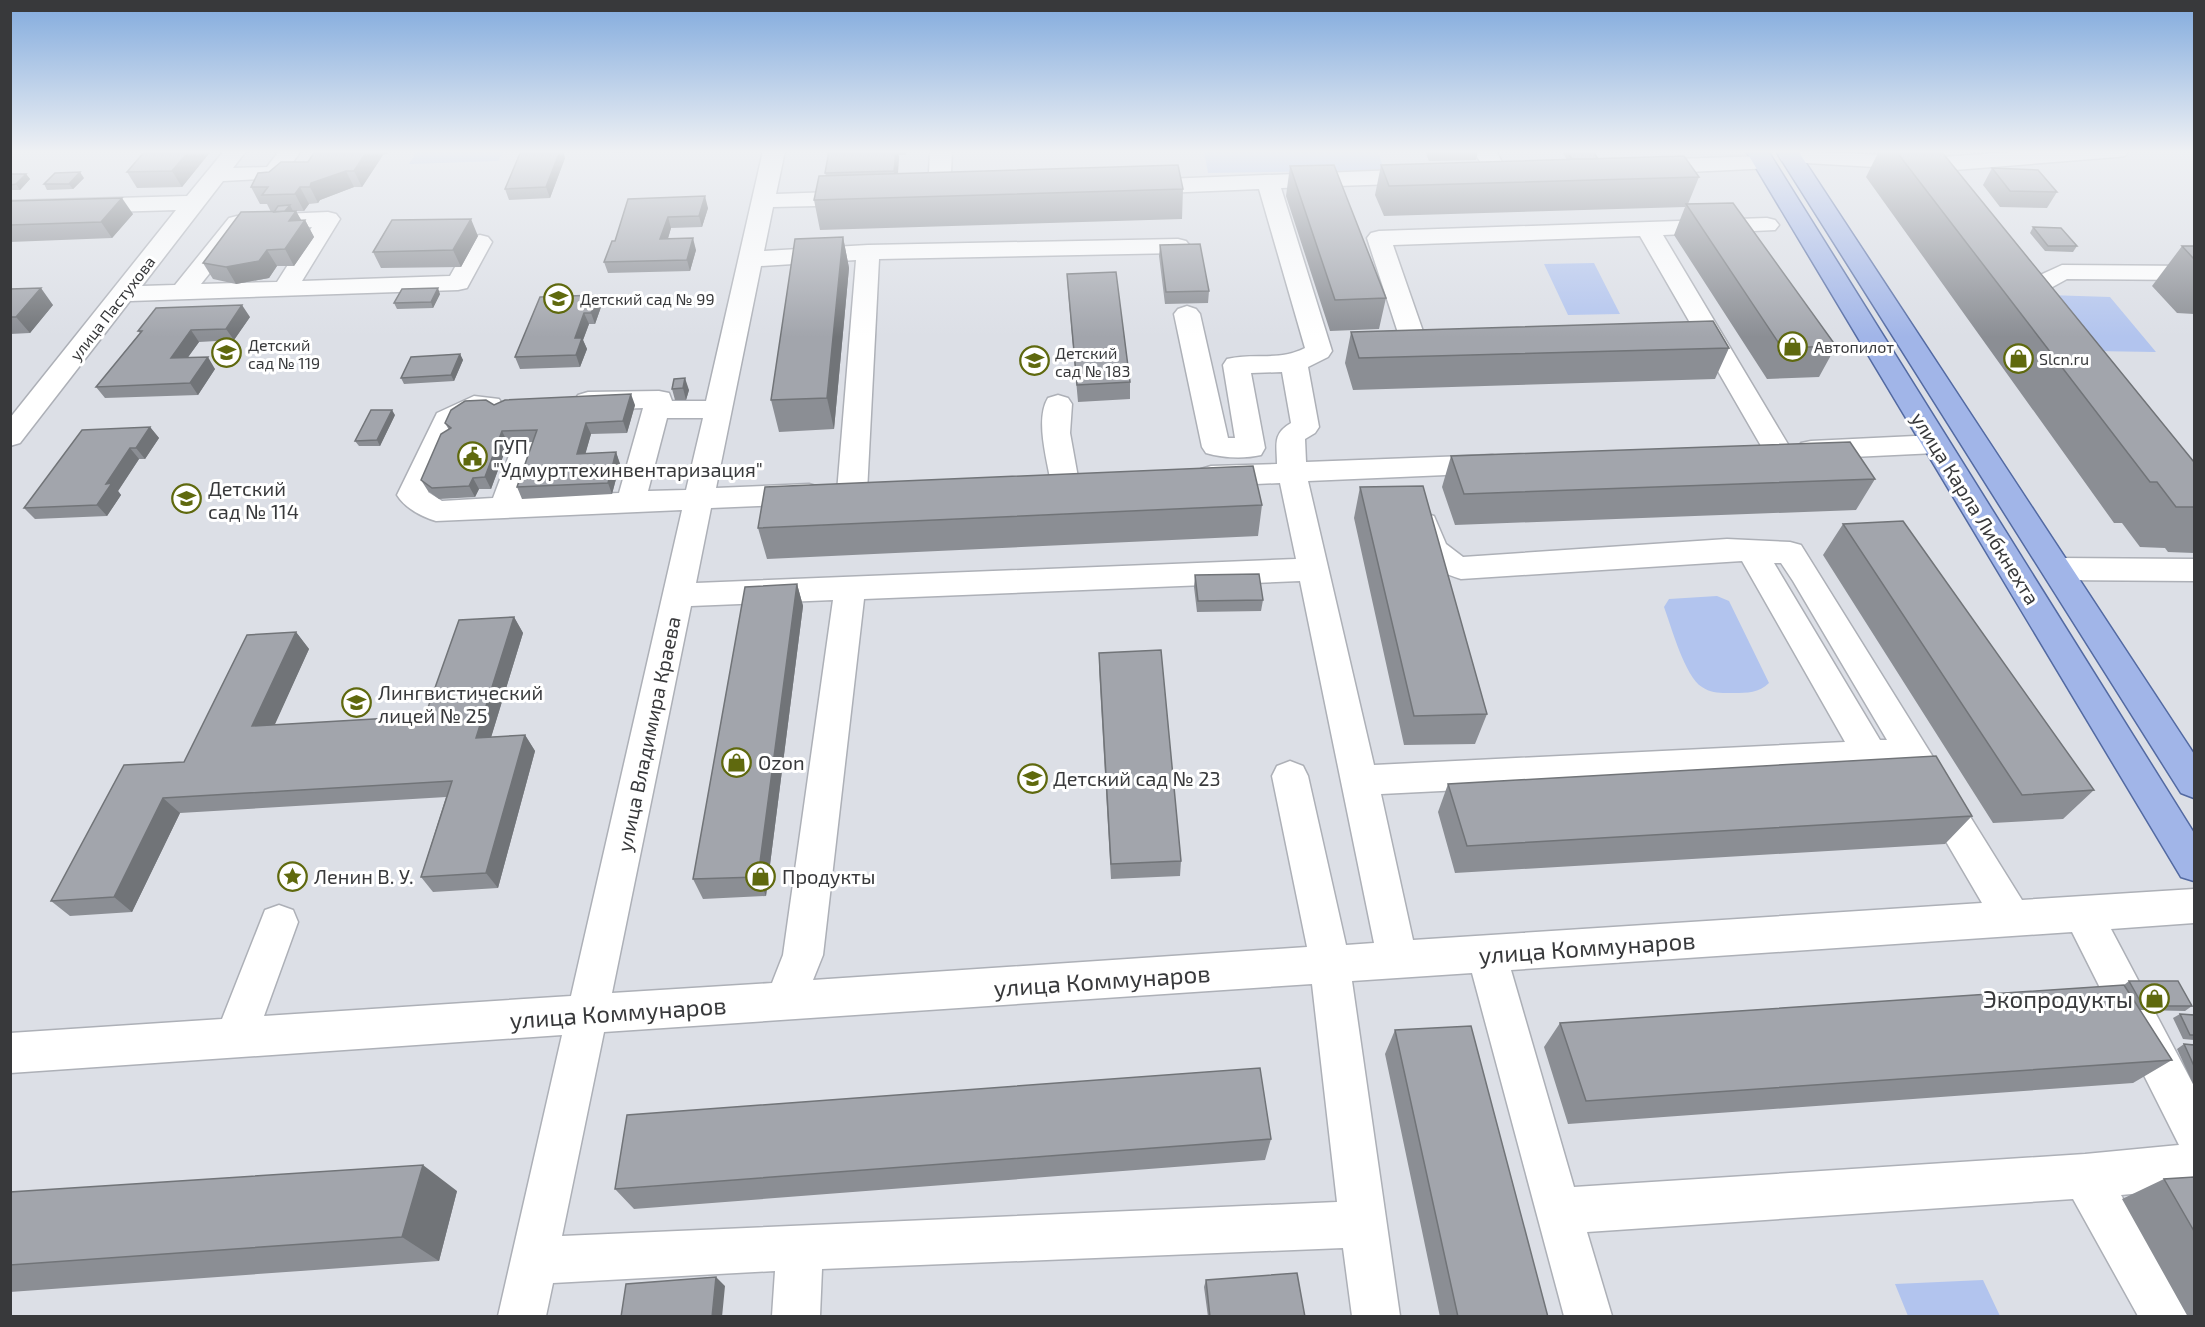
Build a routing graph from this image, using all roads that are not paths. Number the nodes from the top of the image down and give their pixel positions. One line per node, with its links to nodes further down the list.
1 (186, 213): 16 (street, улица Пастухова)
2 (761, 213): 11 (street, улица Владимира Краева)
3 (1277, 213): 19 (street)
4 (1807, 213): 29 (main road, улица Карла Либкнехта)
5 (1814, 213): 42 (main road, улица Карла Либкнехта)
6 (1767, 225): 7 (street)
7 (1647, 229): 18 (street); 30 (street)
8 (480, 242): 14 (street)
9 (1178, 246): 10 (street)
10 (868, 252): 11 (street); 37 (street)
11 (751, 259): 25 (street, улица Владимира Краева)
12 (2194, 273): 13 (street)
13 (2037, 278)
14 (285, 288): 15 (street); 15 (street)
15 (182, 292): 16 (street)
16 (123, 294): 27 (street, улица Пастухова)
17 (1187, 314): 20 (street)
18 (1461, 347)
19 (1318, 355): 21 (street); 34 (street)
20 (1197, 359): 21 (street); 21 (street)
21 (1236, 365)
22 (565, 402): 26 (street)
23 (519, 404): 39 (street)
24 (1058, 404): 36 (street)
25 (718, 409): 26 (street); 37 (street, улица Владимира Краева)
26 (656, 411): 38 (street)
27 (10, 437)
28 (528, 442): 39 (street)
29 (1936, 444): 30 (street); 51 (main road, улица Карла Либкнехта)
30 (1778, 451): 31 (street)
31 (1743, 453)
32 (1520, 463): 33 (street)
33 (1403, 468): 34 (street); 40 (street)
34 (1292, 473): 35 (street); 41 (street)
35 (1185, 477)
36 (1065, 483)
37 (699, 499): 38 (street); 45 (street, улица Владимира Краева)
38 (631, 502): 39 (street)
39 (504, 508)
40 (1751, 551): 46 (street); 47 (street)
41 (1314, 569): 44 (street); 49 (street)
42 (2057, 569): 43 (street); 50 (main road, улица Карла Либкнехта)
43 (2194, 570)
44 (850, 588): 45 (street); 59 (street)
45 (678, 595): 60 (street, улица Владимира Краева)
46 (1913, 753): 47 (street); 54 (street)
47 (1871, 756): 49 (street)
48 (1290, 776): 58 (street)
49 (1360, 780): 57 (street)
50 (2194, 783)
51 (2194, 866)
52 (2194, 906): 53 (street, улица Коммунаров)
53 (2083, 914): 54 (street, улица Коммунаров); 63 (street)
54 (2012, 918): 56 (street, улица Коммунаров)
55 (279, 922): 61 (street)
56 (1487, 954): 57 (street, улица Коммунаров); 66 (street)
57 (1397, 960): 58 (street, улица Коммунаров)
58 (1330, 964): 59 (street, улица Коммунаров); 67 (street)
59 (785, 1001): 60 (street, улица Коммунаров)
60 (587, 1015): 61 (street, улица Коммунаров); 69 (street, улица Владимира Краева)
61 (236, 1038): 62 (street, улица Коммунаров)
62 (10, 1053)
63 (2194, 1130)
64 (2194, 1166): 65 (street)
65 (2085, 1176): 66 (street); 74 (street)
66 (1559, 1211): 73 (street)
67 (1362, 1224): 68 (street); 72 (street)
68 (800, 1247): 69 (street); 71 (street)
69 (535, 1261): 70 (street, улица Владимира Краева)
70 (522, 1317)
71 (795, 1317)
72 (1376, 1317)
73 (1588, 1317)
74 (2164, 1317)

